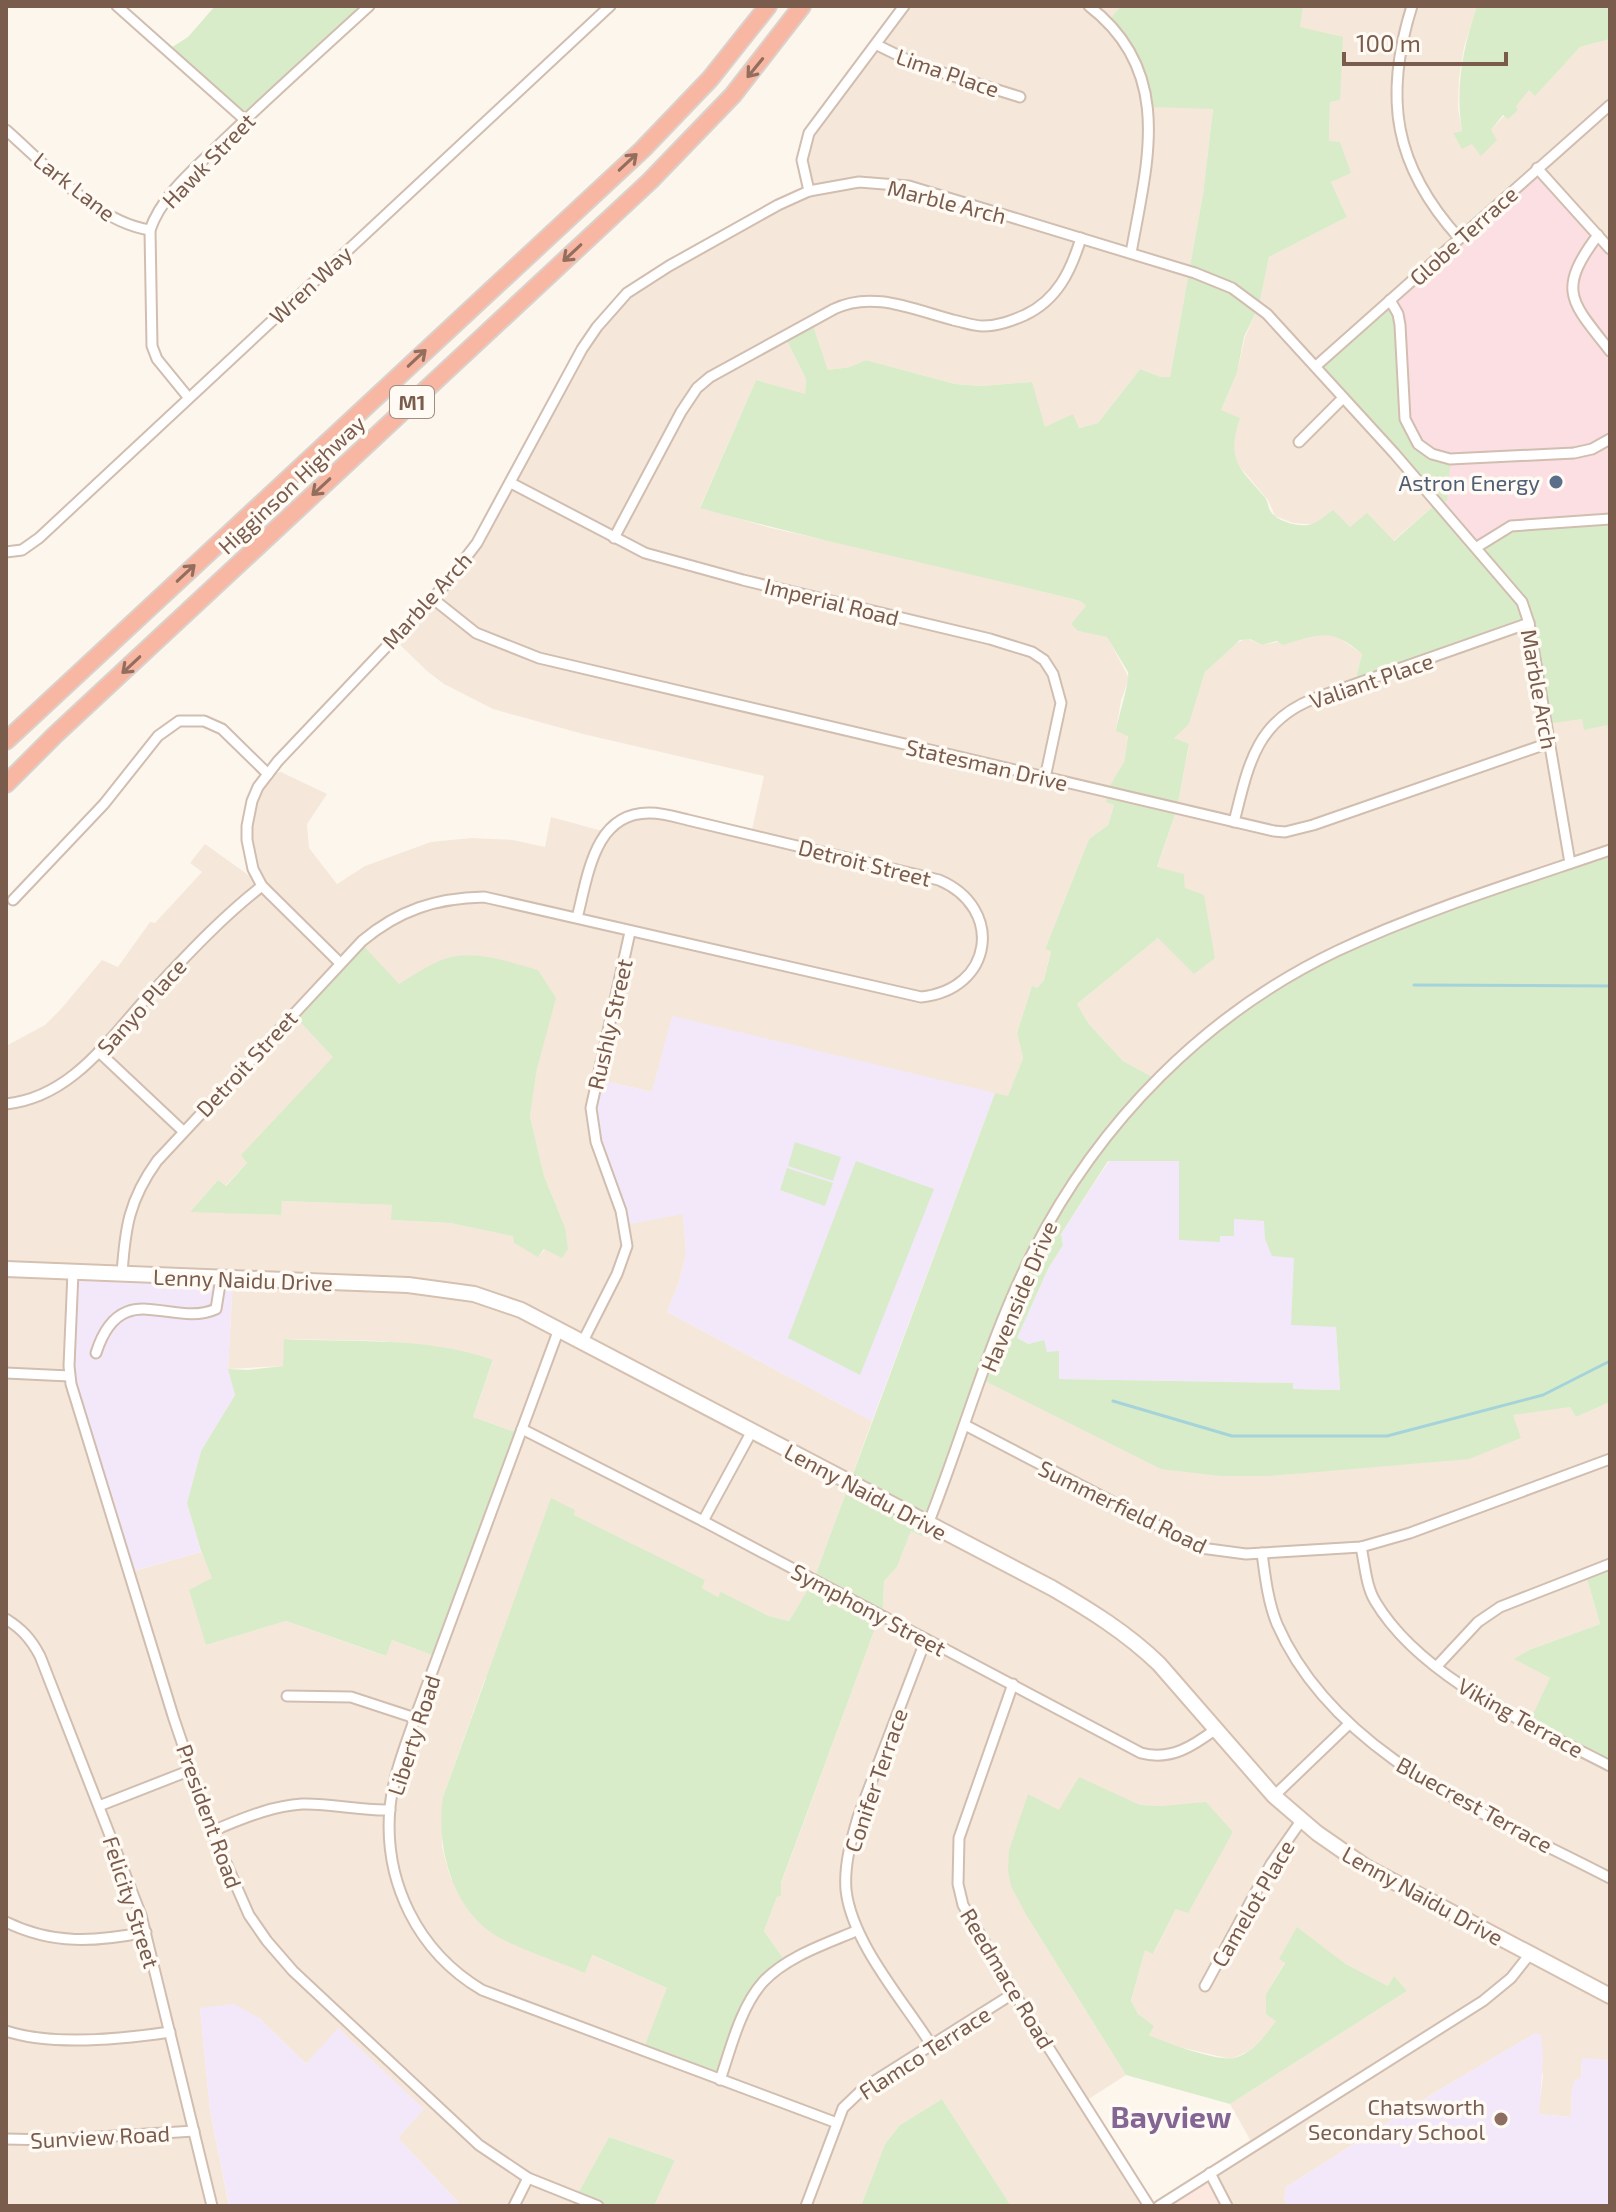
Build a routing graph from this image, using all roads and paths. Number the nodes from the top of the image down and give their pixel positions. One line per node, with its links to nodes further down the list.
1 (117, 6): 12 (street)
2 (369, 6): 12 (street, Hawk Street)
3 (610, 6): 25 (street, Wren Way)
4 (768, 6): 36 (highway, Higginson Highway / M1, one-way to 4)
5 (802, 6): 40 (highway, Higginson Highway / M1, one-way to 40)
6 (904, 6): 9 (street)
7 (1089, 6): 21 (street)
8 (1412, 6): 19 (street)
9 (877, 45): 10 (street, Lima Place); 15 (street)
10 (1020, 97)
11 (1610, 105): 14 (street, Globe Terrace)
12 (245, 120): 16 (street, Hawk Street)
13 (6, 130): 16 (street, Lark Lane)
14 (1537, 168): 17 (street); 19 (street, Globe Terrace)
15 (809, 191): 18 (street, Marble Arch); 29 (street, Marble Arch)
16 (150, 230): 25 (street, Hawk Street)
17 (1598, 235): 20 (street); 23 (street)
18 (1081, 238): 21 (street, Marble Arch); 31 (street)
19 (1459, 238): 22 (street, Globe Terrace)
20 (1610, 249)
21 (1131, 253): 24 (street, Marble Arch)
22 (1390, 300): 24 (street, Globe Terrace); 27 (street)
23 (1610, 351)
24 (1316, 366): 26 (street, Marble Arch)
25 (188, 397): 33 (street, Wren Way)
26 (1343, 398): 28 (street); 32 (street, Marble Arch)
27 (1610, 439)
28 (1299, 442)
29 (511, 483): 31 (street, Imperial Road); 34 (street, Marble Arch)
30 (1610, 519): 32 (street)
31 (614, 538): 39 (street, Imperial Road)
32 (1477, 547): 35 (street, Marble Arch)
33 (6, 552)
34 (432, 598): 38 (street, Marble Arch); 39 (street, Statesman Drive)
35 (1529, 623): 37 (street, Marble Arch); 41 (street, Valiant Place)
36 (6, 741)
37 (1549, 743): 41 (street, Statesman Drive); 43 (street, Marble Arch)
38 (268, 774): 44 (street, Marble Arch); 45 (street)
39 (1045, 778): 41 (street, Statesman Drive)
40 (6, 784)
41 (1234, 822)
42 (1610, 850): 43 (street, Havenside Drive)
43 (1570, 863): 61 (street, Havenside Drive)
44 (262, 886): 48 (street, Marble Arch); 49 (street, Sanyo Place)
45 (13, 900)
46 (577, 918): 47 (street, Detroit Street); 47 (street, Detroit Street); 48 (street, Detroit Street)
47 (630, 932): 57 (street, Rushly Street)
48 (340, 963): 51 (street, Detroit Street)
49 (99, 1052): 50 (street, Sanyo Place); 51 (street)
50 (6, 1104)
51 (183, 1131): 54 (street, Detroit Street)
52 (6, 1269): 53 (street, Lenny Naidu Drive)
53 (73, 1272): 54 (street, Lenny Naidu Drive); 60 (street, President Road)
54 (122, 1274): 55 (street, Lenny Naidu Drive)
55 (221, 1278): 56 (street, Lenny Naidu Drive); 58 (street)
56 (559, 1329): 57 (street, Lenny Naidu Drive); 62 (street, Liberty Road)
57 (583, 1341): 63 (street, Lenny Naidu Drive)
58 (96, 1353)
59 (6, 1373): 60 (street)
60 (69, 1376): 79 (street, President Road)
61 (965, 1425): 66 (street, Havenside Drive); 68 (street, Summerfield Road)
62 (522, 1429): 65 (street, Symphony Street); 75 (street, Liberty Road)
63 (752, 1431): 65 (street); 66 (street, Lenny Naidu Drive)
64 (1610, 1459): 67 (street, Summerfield Road)
65 (703, 1521): 71 (street, Symphony Street)
66 (928, 1524): 77 (street, Lenny Naidu Drive)
67 (1361, 1547): 68 (street, Summerfield Road); 72 (street, Viking Terrace)
68 (1262, 1553): 76 (street, Bluecrest Terrace)
69 (1610, 1564): 72 (street)
70 (6, 1619): 81 (street, Felicity Street)
71 (926, 1639): 73 (street, Symphony Street); 87 (street, Conifer Terrace)
72 (1437, 1666): 78 (street, Viking Terrace)
73 (1013, 1684): 77 (street, Symphony Street); 91 (street, Reedmace Road)
74 (287, 1696): 75 (street)
75 (415, 1718): 82 (street, Liberty Road)
76 (1349, 1724): 80 (street); 85 (street, Bluecrest Terrace)
77 (1216, 1729): 80 (street, Lenny Naidu Drive)
78 (1610, 1766)
79 (191, 1770): 81 (street); 84 (street, President Road)
80 (1274, 1796): 83 (street, Lenny Naidu Drive)
81 (99, 1806): 88 (street, Felicity Street)
82 (390, 1810): 84 (street); 96 (street, Liberty Road)
83 (1301, 1821): 89 (street, Lenny Naidu Drive); 90 (street, Camelot Place)
84 (212, 1831): 101 (street, President Road)
85 (1610, 1878)
86 (6, 1922): 88 (street)
87 (856, 1931): 95 (street, Conifer Terrace); 96 (street)
88 (146, 1932): 94 (street, Felicity Street)
89 (1530, 1954): 92 (street, Lenny Naidu Drive); 100 (street)
90 (1205, 1986)
91 (1014, 1993): 95 (street, Flamco Terrace); 106 (street, Reedmace Road)
92 (1610, 1996)
93 (6, 2031): 94 (street)
94 (170, 2032): 98 (street, Felicity Street)
95 (932, 2046): 97 (street, Flamco Terrace)
96 (720, 2080): 97 (street, Liberty Road)
97 (837, 2123): 105 (street, Flamco Terrace)
98 (194, 2131): 99 (street, Sunview Road); 102 (street, Felicity Street)
99 (6, 2139)
100 (1210, 2173): 107 (street); 108 (street)
101 (528, 2178): 103 (street); 104 (street, President Road)
102 (212, 2206)
103 (514, 2206)
104 (598, 2206)
105 (806, 2206)
106 (1149, 2206)
107 (1159, 2206)
108 (1227, 2206)

